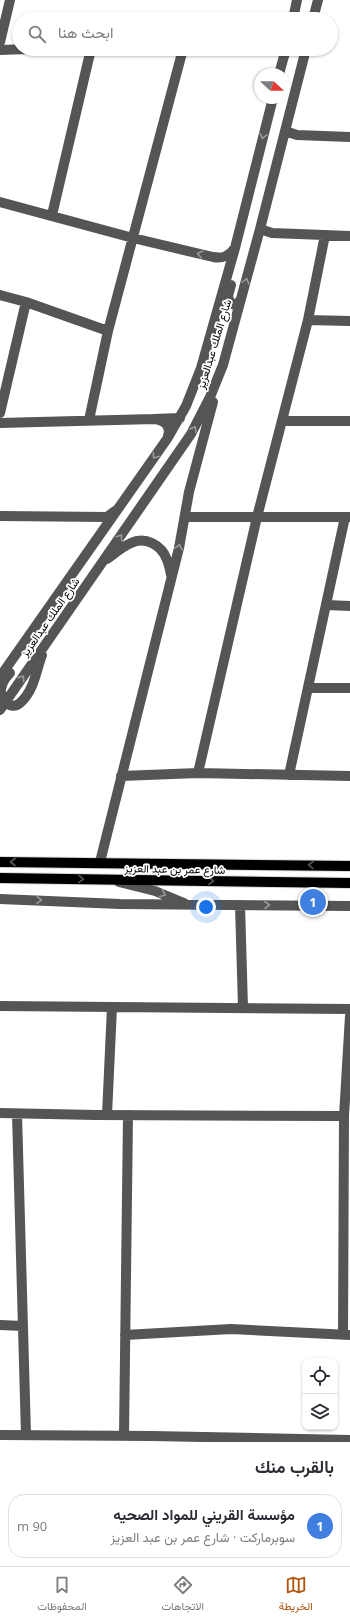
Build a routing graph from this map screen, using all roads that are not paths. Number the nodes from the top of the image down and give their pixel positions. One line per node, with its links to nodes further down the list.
1 (10, 0): 6 (street)
2 (297, 0): 4 (street)
3 (318, 0): 5 (street)
4 (294, 12)
5 (315, 12)
6 (0, 42)
7 (0, 50): 8 (street)
8 (12, 50)
9 (89, 56): 19 (street)
10 (182, 56): 23 (street)
11 (284, 56): 13 (street)
12 (304, 56): 15 (street, شارع الملك عبدالعزيز)
13 (281, 68)
14 (271, 104): 17 (street, شارع الملك عبدالعزيز, one-way to 17)
15 (285, 131): 16 (street); 20 (street, شارع الملك عبدالعزيز)
16 (350, 137)
17 (247, 201): 24 (street, شارع الملك عبدالعزيز); 26 (street)
18 (0, 202): 19 (street)
19 (52, 215): 23 (street)
20 (260, 229): 21 (street); 26 (street, شارع الملك عبدالعزيز, one-way to 20)
21 (324, 235): 22 (street); 28 (street)
22 (350, 236)
23 (133, 238): 24 (street, one-way to 23); 30 (street)
24 (235, 248): 33 (street, شارع الملك عبدالعزيز)
25 (0, 295): 27 (street)
26 (240, 301): 31 (street, شارع الملك عبدالعزيز)
27 (26, 302): 30 (street); 32 (street)
28 (308, 320): 29 (street); 37 (street)
29 (350, 321)
30 (108, 330): 35 (street)
31 (223, 365): 43 (street); 47 (street, شارع الملك عبدالعزيز, one-way to 31)
32 (0, 413)
33 (180, 418): 34 (street); 39 (street, شارع الملك عبدالعزيز)
34 (154, 419): 35 (street); 39 (street)
35 (89, 420): 38 (street)
36 (350, 421): 37 (street)
37 (282, 422): 44 (street)
38 (0, 423)
39 (167, 439): 40 (street, شارع الملك عبدالعزيز, one-way to 40)
40 (115, 512): 42 (street); 46 (street, شارع الملك عبدالعزيز)
41 (0, 516): 42 (street)
42 (83, 516): 46 (street)
43 (185, 517): 44 (street); 48 (street, one-way to 43)
44 (257, 517): 45 (street); 56 (street)
45 (348, 517): 50 (street)
46 (93, 543): 49 (street, شارع الملك عبدالعزيز)
47 (102, 562): 48 (street); 55 (street, شارع الملك عبدالعزيز, one-way to 47)
48 (172, 577): 58 (street)
49 (62, 588): 52 (street, شارع الملك عبدالعزيز); 55 (street)
50 (326, 605): 51 (street); 53 (street)
51 (350, 606)
52 (0, 677)
53 (308, 688): 54 (street); 57 (street)
54 (350, 688)
55 (3, 706)
56 (198, 773): 57 (street); 58 (street)
57 (289, 775): 59 (street)
58 (121, 776): 61 (street)
59 (350, 776)
60 (0, 862): 61 (main road, شارع عمر بن عبد العزيز, one-way to 60)
61 (100, 862): 62 (main road, شارع عمر بن عبد العزيز, one-way to 61)
62 (350, 866)
63 (0, 878): 64 (main road, شارع عمر بن عبد العزيز, one-way to 64)
64 (112, 880): 65 (main road, شارع عمر بن عبد العزيز, one-way to 65); 67 (street, one-way to 67)
65 (350, 883)
66 (0, 899): 67 (street, one-way to 67)
67 (188, 905): 68 (street)
68 (240, 905): 69 (street, one-way to 69); 72 (street)
69 (350, 906)
70 (0, 1006): 71 (street)
71 (112, 1007): 72 (street); 77 (street)
72 (243, 1008): 73 (street)
73 (350, 1009)
74 (350, 1016): 79 (street)
75 (0, 1113): 76 (street)
76 (17, 1114): 77 (street); 81 (street)
77 (107, 1115): 78 (street)
78 (128, 1115): 79 (street); 83 (street)
79 (344, 1116): 82 (street)
80 (0, 1325): 81 (street)
81 (23, 1326): 85 (street)
82 (346, 1334): 83 (street)
83 (125, 1335): 86 (street)
84 (0, 1435): 85 (street)
85 (26, 1435): 86 (street)
86 (124, 1436): 88 (street)
87 (350, 1440): 88 (street)
88 (301, 1441)

